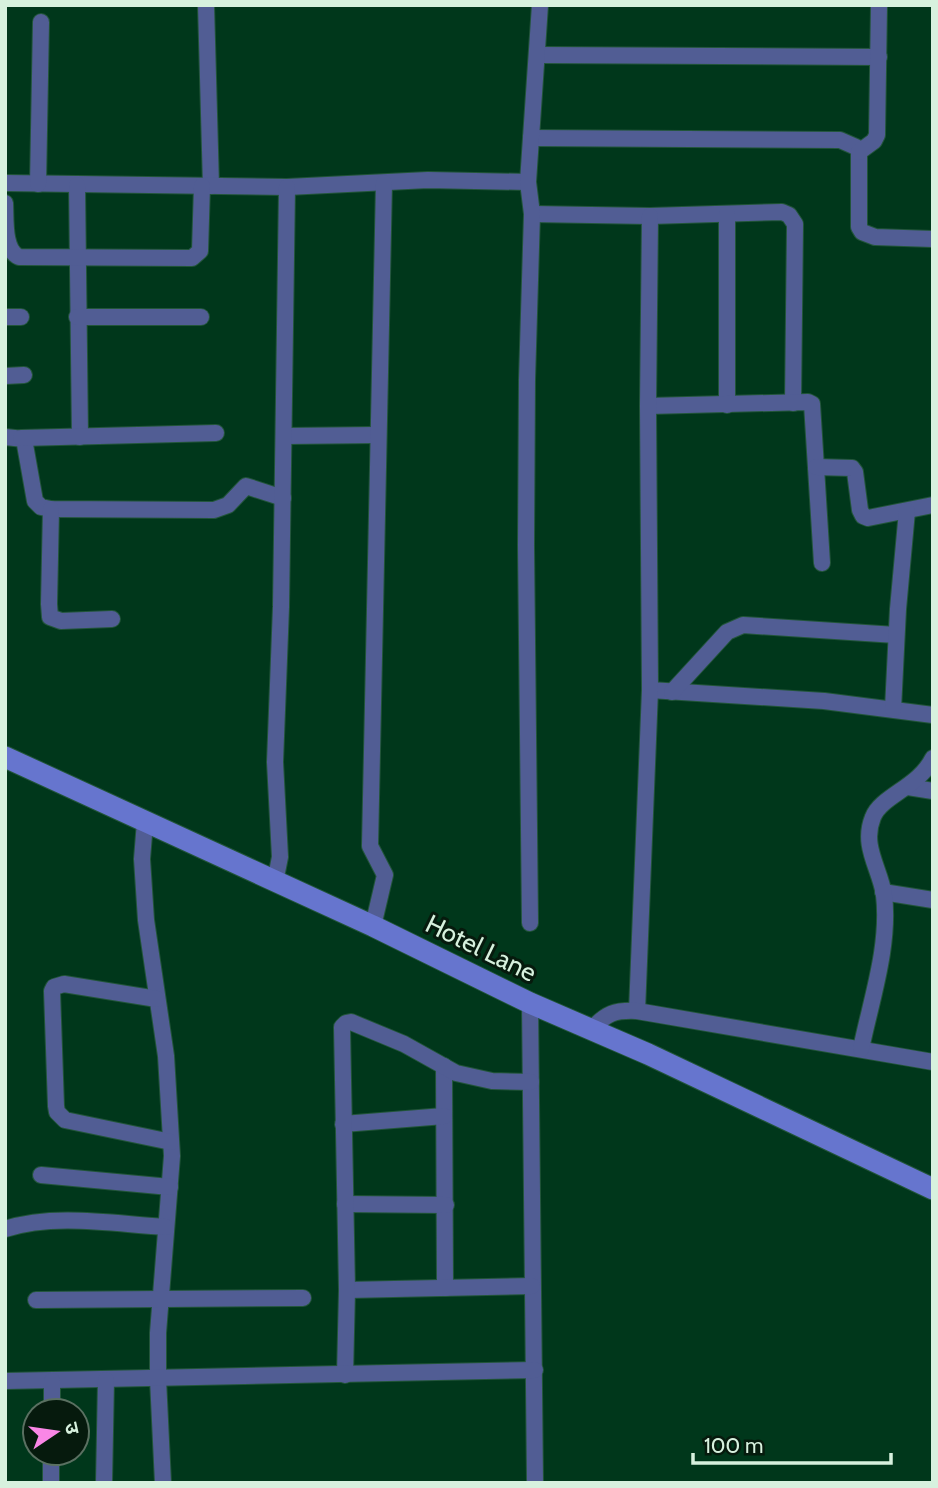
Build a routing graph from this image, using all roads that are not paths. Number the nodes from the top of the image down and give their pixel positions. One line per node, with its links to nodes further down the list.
1 (206, 5): 14 (street)
2 (540, 5): 5 (street)
3 (879, 5): 6 (street)
4 (41, 22): 12 (street)
5 (538, 55): 6 (street); 7 (street)
6 (879, 57): 8 (street)
7 (531, 138): 8 (street); 9 (street)
8 (859, 152): 20 (street)
9 (528, 182): 11 (street); 17 (street)
10 (5, 183): 12 (street)
11 (384, 183): 15 (street); 30 (street)
12 (37, 184): 13 (street)
13 (76, 185): 14 (street); 21 (street)
14 (206, 186): 15 (street); 21 (street)
15 (287, 187): 31 (street)
16 (5, 203): 21 (street)
17 (532, 214): 19 (street); 55 (street)
18 (727, 214): 19 (street); 26 (street); 27 (street)
19 (650, 216): 28 (street)
20 (933, 239)
21 (76, 257): 22 (street)
22 (77, 317): 23 (street); 32 (street)
23 (201, 317)
24 (24, 375): 25 (street)
25 (5, 376)
26 (793, 403): 27 (street); 34 (street)
27 (727, 405): 28 (street)
28 (648, 407): 42 (street)
29 (216, 433): 32 (street)
30 (377, 435): 31 (street); 54 (street)
31 (284, 436): 35 (street)
32 (80, 437): 33 (street)
33 (13, 438): 37 (street)
34 (816, 467): 38 (street); 39 (street)
35 (283, 498): 37 (street); 51 (street)
36 (933, 505): 38 (street)
37 (51, 509): 40 (street)
38 (907, 511): 41 (street)
39 (822, 564)
40 (112, 619)
41 (896, 635): 43 (street); 44 (street)
42 (650, 690): 43 (street); 58 (street)
43 (672, 692): 44 (street)
44 (893, 709): 45 (street)
45 (933, 715)
46 (5, 757): 50 (street, Hotel Lane)
47 (933, 758): 48 (street)
48 (908, 787): 49 (street); 52 (street)
49 (933, 791)
50 (145, 822): 51 (street, Hotel Lane); 56 (street)
51 (277, 872): 54 (street, Hotel Lane)
52 (883, 892): 53 (street); 60 (street)
53 (933, 900)
54 (377, 911): 57 (street, Hotel Lane)
55 (530, 923)
56 (157, 999): 66 (street); 66 (street)
57 (530, 1003): 59 (street, Hotel Lane); 63 (street)
58 (637, 1011): 59 (street); 60 (street)
59 (597, 1023): 69 (street, Hotel Lane)
60 (861, 1049): 61 (street)
61 (933, 1062)
62 (443, 1066): 63 (street); 64 (street); 65 (street)
63 (531, 1082): 74 (street)
64 (444, 1116): 65 (street); 71 (street)
65 (343, 1124): 70 (street)
66 (171, 1142): 68 (street)
67 (41, 1175): 68 (street)
68 (170, 1187): 72 (street)
69 (933, 1189)
70 (345, 1204): 71 (street); 76 (street)
71 (446, 1205): 75 (street)
72 (166, 1227): 73 (street); 78 (street)
73 (5, 1229)
74 (533, 1286): 75 (street); 80 (street)
75 (445, 1288): 76 (street)
76 (347, 1290): 81 (street)
77 (303, 1298): 78 (street)
78 (161, 1299): 79 (street); 82 (street)
79 (36, 1300)
80 (535, 1370): 81 (street); 89 (street)
81 (345, 1375): 82 (street)
82 (158, 1379): 83 (street); 88 (street)
83 (106, 1380): 85 (street); 87 (street)
84 (5, 1381): 85 (street)
85 (52, 1381): 86 (street)
86 (52, 1397)
87 (104, 1483)
88 (163, 1483)
89 (535, 1483)

